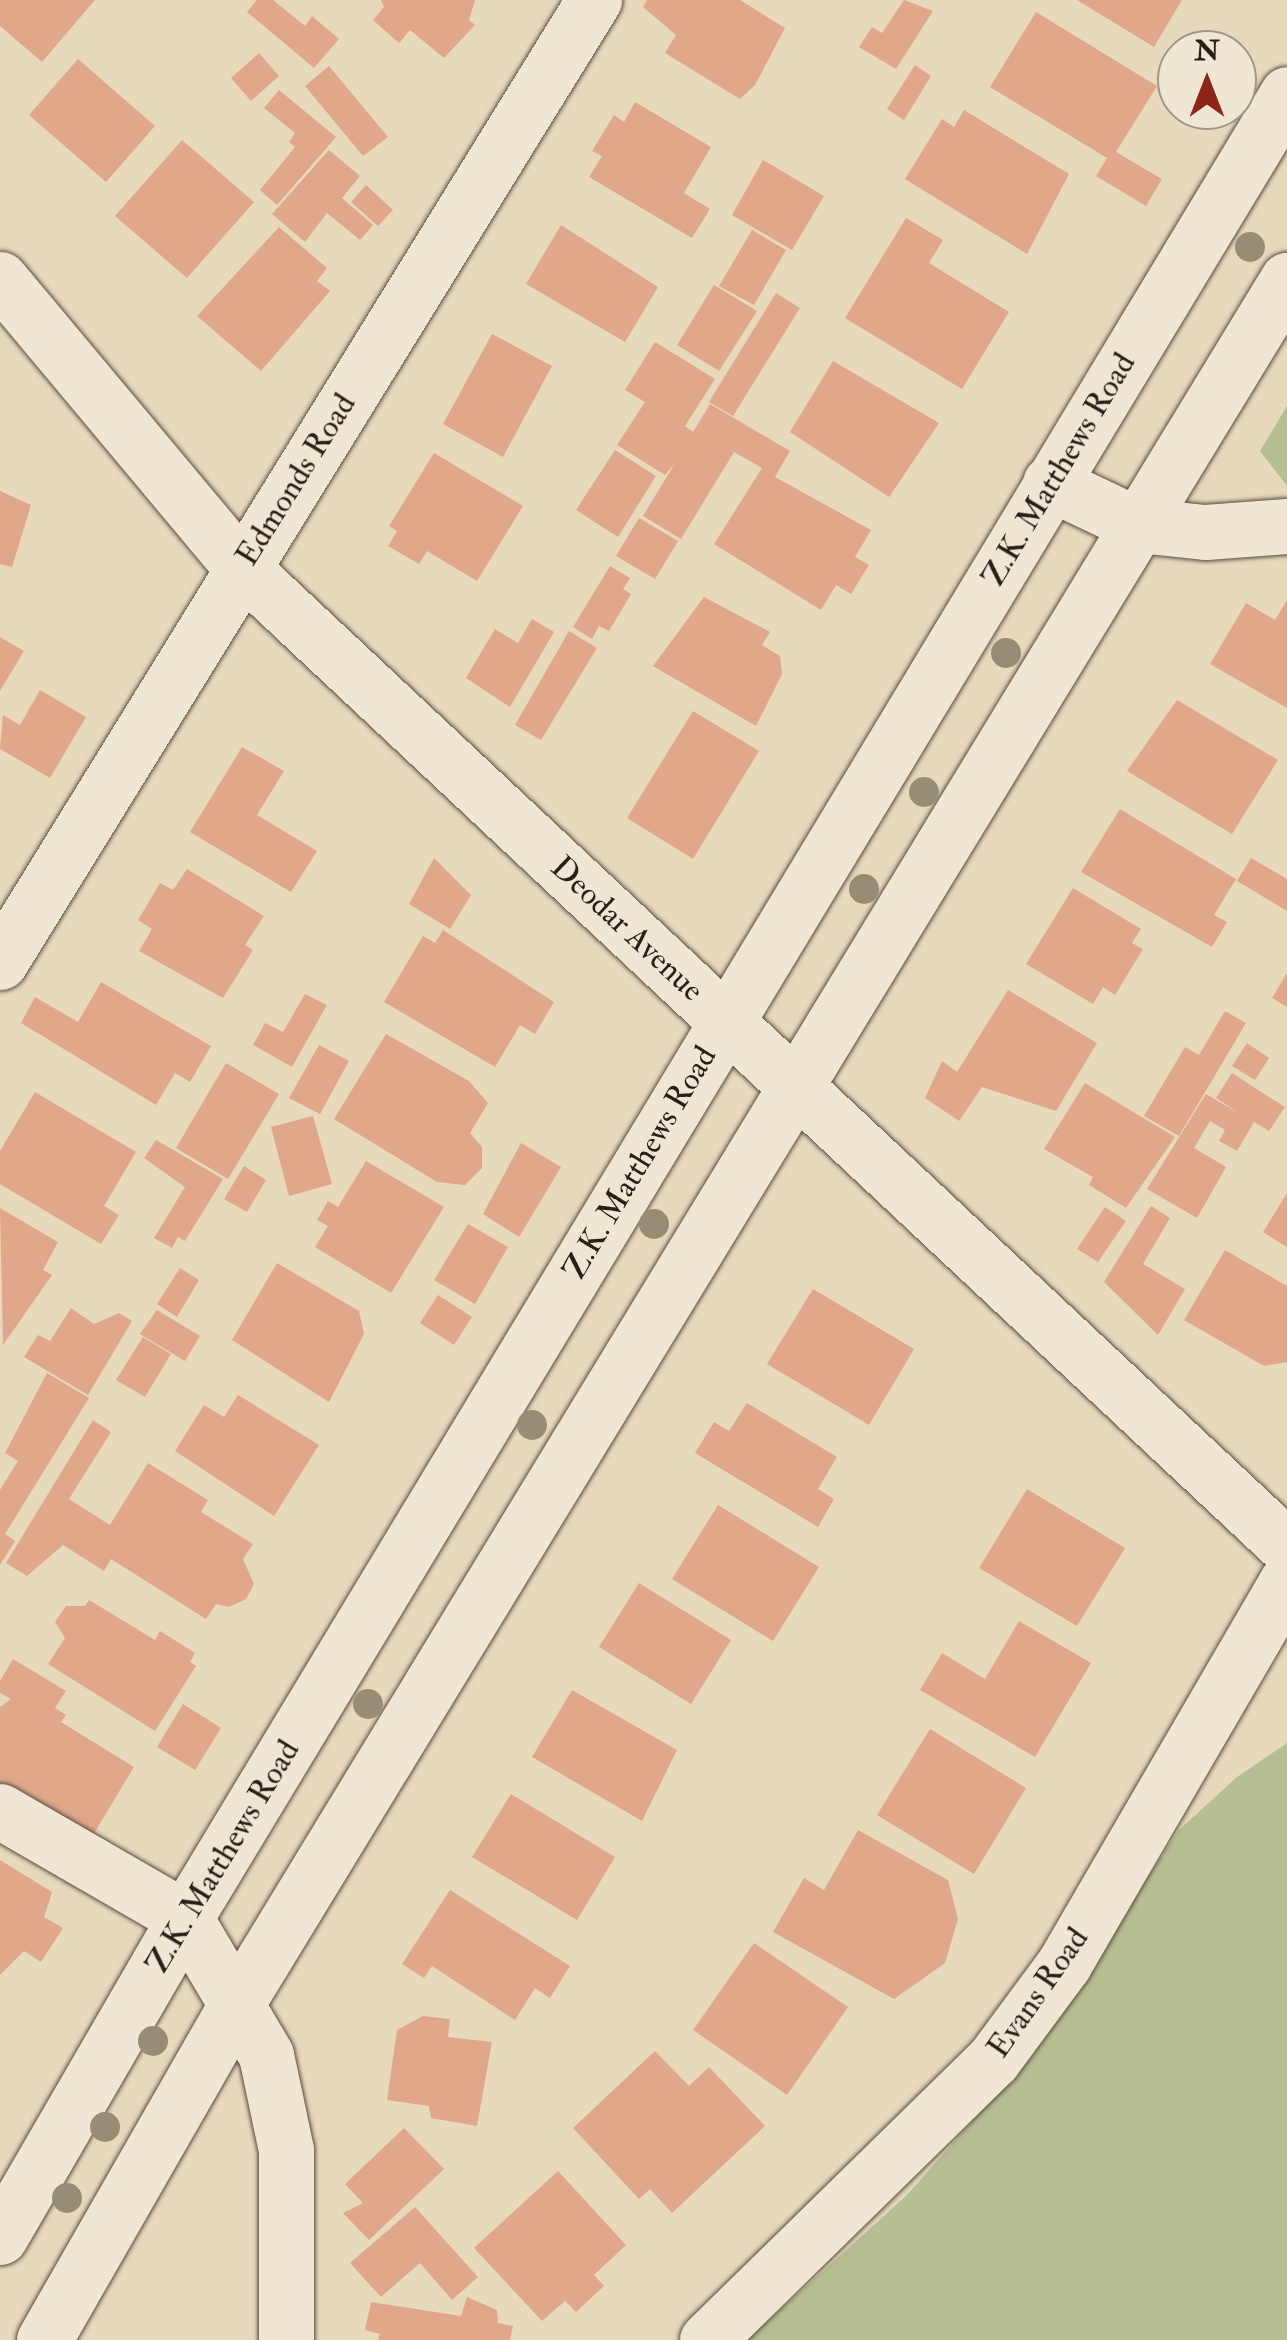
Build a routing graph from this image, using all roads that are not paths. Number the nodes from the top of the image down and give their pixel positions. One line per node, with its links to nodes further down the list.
1 (594, 0): 8 (street, Edmonds Road)
2 (1287, 94): 5 (street, Z.K. Matthews Road)
3 (0, 280): 8 (street, Deodar Avenue)
4 (1287, 280): 6 (street)
5 (1050, 483): 6 (street); 10 (street, Z.K. Matthews Road)
6 (1138, 525): 7 (street); 11 (street)
7 (1287, 526)
8 (241, 567): 9 (street, Edmonds Road); 10 (street, Deodar Avenue)
9 (0, 962)
10 (725, 1021): 11 (street, Deodar Avenue); 15 (street, Z.K. Matthews Road)
11 (798, 1086): 12 (street, Deodar Avenue); 16 (street)
12 (1287, 1547)
13 (1287, 1582): 20 (street, Evans Road)
14 (0, 1811): 15 (street)
15 (186, 1918): 16 (street); 17 (street, Z.K. Matthews Road)
16 (237, 2003): 18 (street); 19 (street)
17 (0, 2237)
18 (44, 2340)
19 (286, 2340)
20 (707, 2340)

